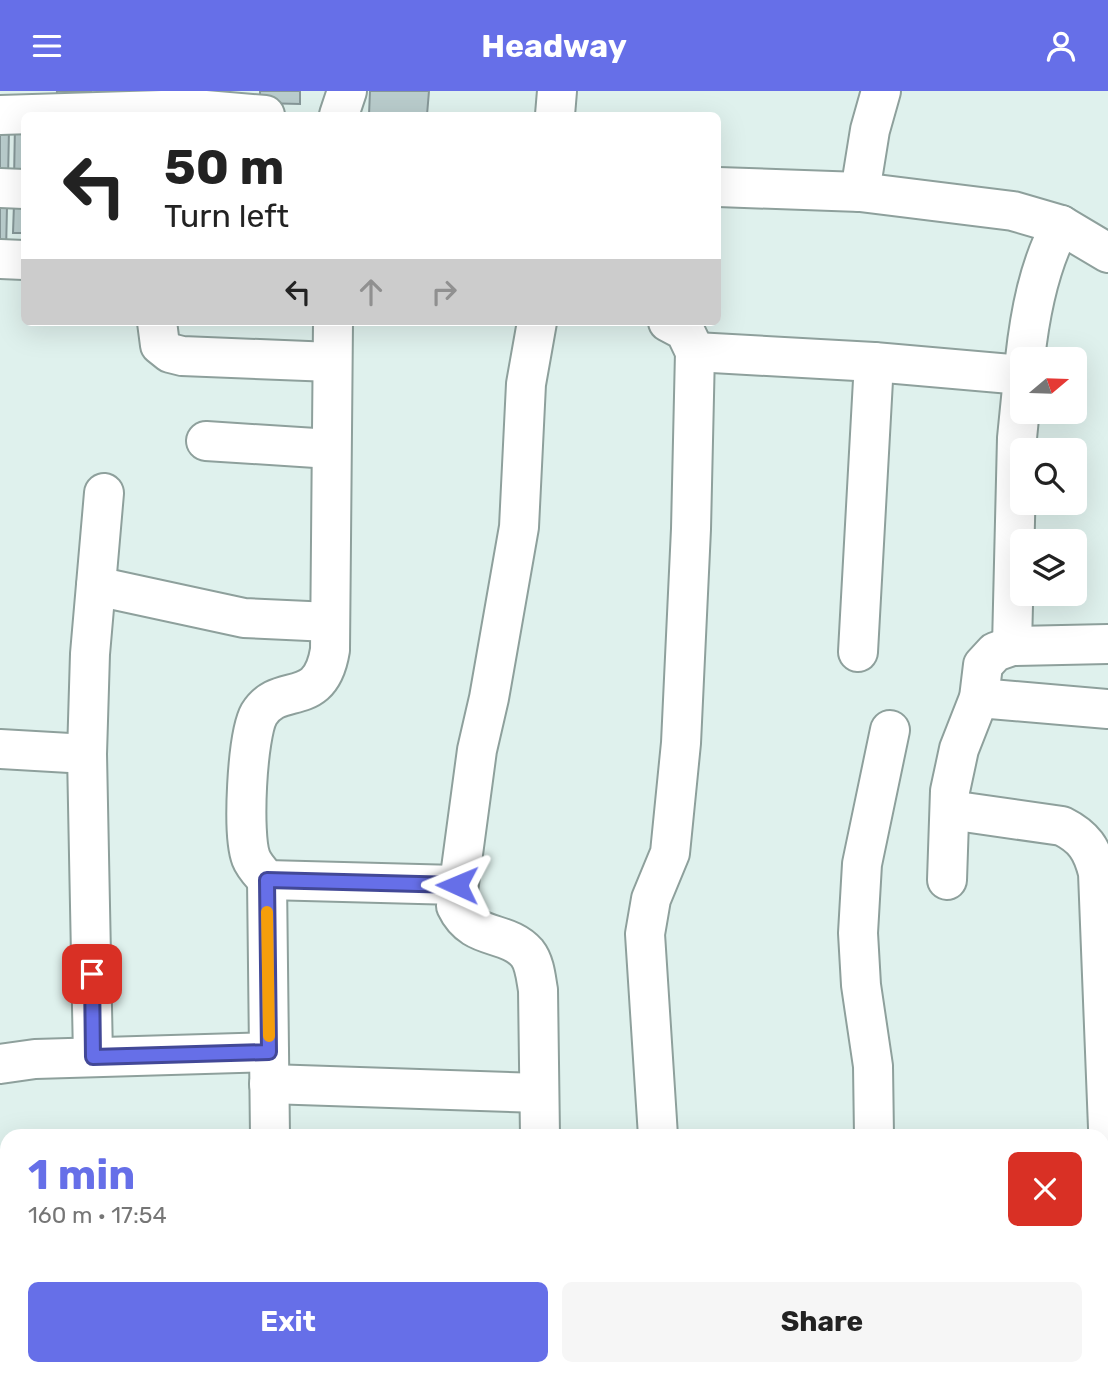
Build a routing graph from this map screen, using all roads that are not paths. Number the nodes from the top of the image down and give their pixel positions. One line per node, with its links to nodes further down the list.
1 (347, 91): 8 (street)
2 (557, 91): 9 (street)
3 (881, 91): 13 (street)
4 (26, 107): 5 (street)
5 (144, 112)
6 (174, 112): 7 (street)
7 (230, 112)
8 (340, 112)
9 (555, 112)
10 (721, 187): 13 (street)
11 (0, 188): 12 (street)
12 (21, 189)
13 (860, 192): 14 (street)
14 (1061, 225): 15 (street); 22 (street)
15 (1108, 253)
16 (0, 259): 17 (street)
17 (21, 260)
18 (158, 326): 24 (street)
19 (333, 326): 24 (street)
20 (536, 326): 44 (street)
21 (676, 326): 23 (street)
22 (1027, 347)
23 (695, 352): 25 (street); 52 (street)
24 (332, 362): 29 (street)
25 (874, 362): 26 (street); 35 (street)
26 (1010, 374)
27 (1018, 424): 34 (street)
28 (206, 441): 29 (street)
29 (331, 449): 32 (street)
30 (104, 493): 31 (street)
31 (96, 586): 32 (street); 40 (street)
32 (330, 622): 42 (street)
33 (1108, 644): 34 (street)
34 (1012, 646): 37 (street)
35 (858, 652)
36 (1108, 709): 37 (street)
37 (970, 722): 41 (street)
38 (890, 730): 53 (street)
39 (0, 749): 40 (street)
40 (87, 754): 46 (street)
41 (950, 810): 43 (street); 45 (street)
42 (267, 880): 44 (street); 48 (street)
43 (947, 880)
44 (457, 885): 49 (street)
45 (1106, 1028): 54 (street)
46 (93, 1057): 47 (street); 48 (street)
47 (0, 1064)
48 (269, 1068): 49 (street); 50 (street)
49 (539, 1093): 51 (street)
50 (270, 1129)
51 (540, 1129)
52 (658, 1129)
53 (874, 1129)
54 (1108, 1129)

